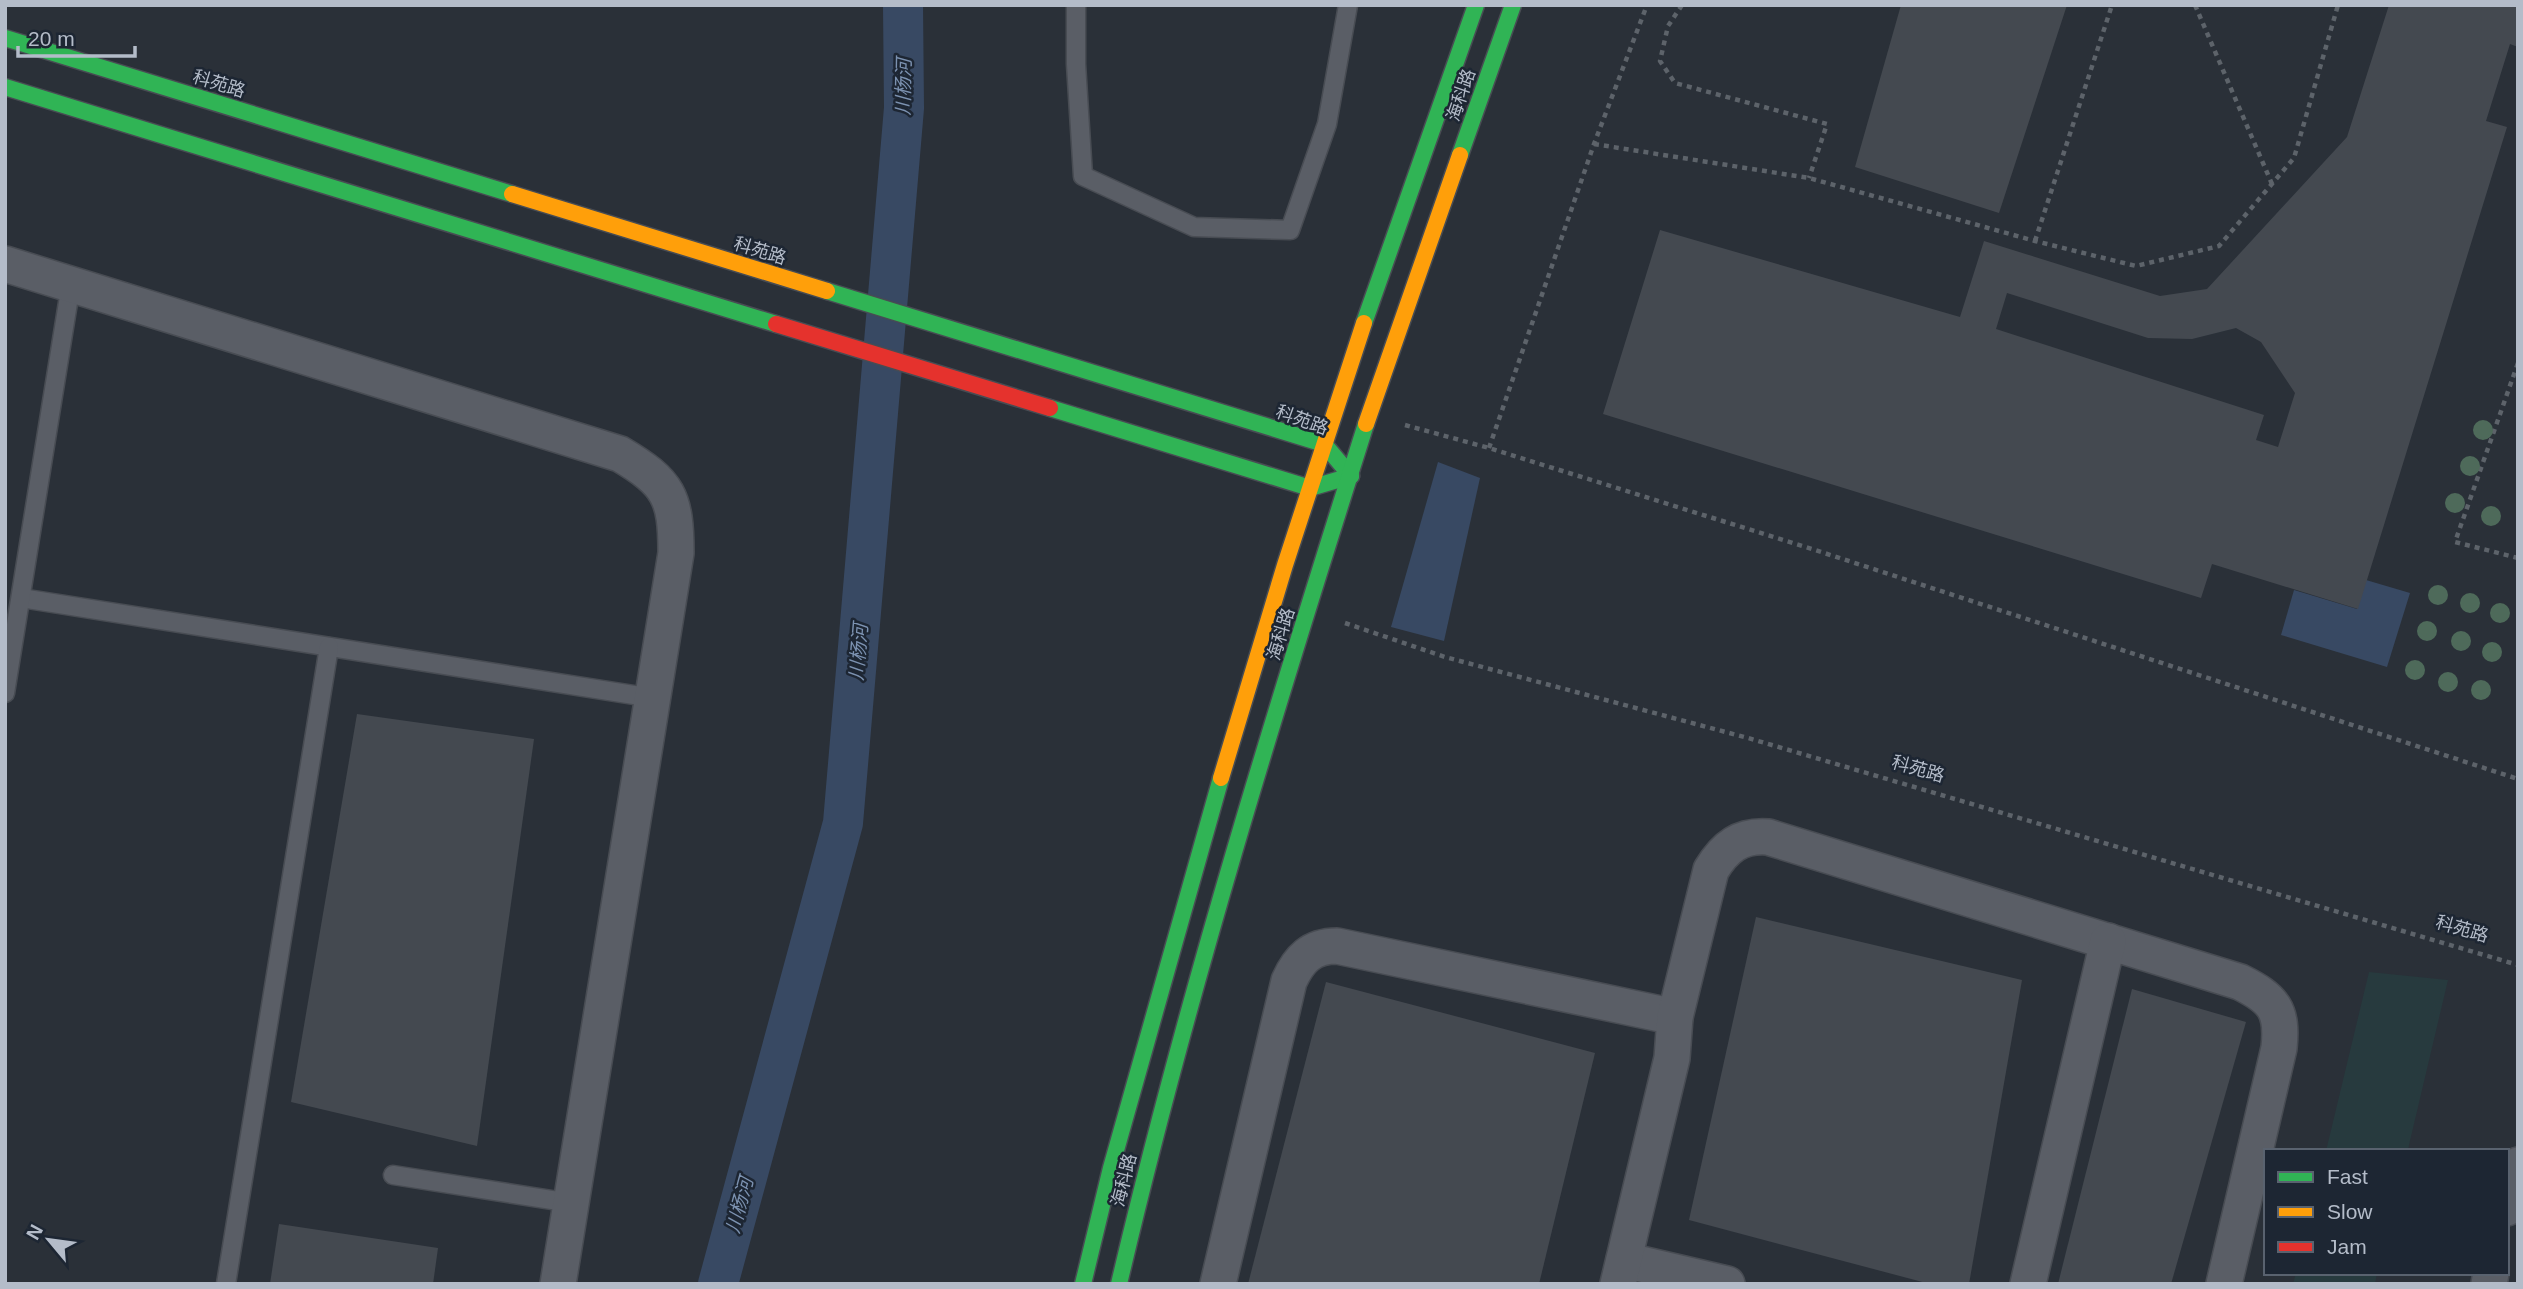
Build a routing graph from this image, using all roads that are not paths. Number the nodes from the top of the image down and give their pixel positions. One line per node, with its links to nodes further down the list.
1 (1076, 5): 2 (lane)
2 (1348, 5)
3 (1476, 5): 9 (street, 海科路)
4 (1513, 5): 10 (street, 海科路)
5 (5, 38): 9 (street, 科苑路)
6 (5, 87): 11 (street)
7 (5, 264): 8 (street)
8 (71, 284): 12 (lane); 15 (street)
9 (1324, 444): 10 (street, 科苑路); 11 (street, 海科路)
10 (1351, 475): 11 (street); 26 (street, 海科路)
11 (1310, 488): 25 (street, 海科路)
12 (21, 598): 13 (lane); 14 (lane)
13 (329, 647): 15 (lane); 23 (lane)
14 (5, 693)
15 (653, 698): 21 (street)
16 (2108, 941): 17 (street); 29 (street); 30 (street)
17 (1675, 1017): 22 (street); 27 (street)
18 (2518, 1165): 20 (street)
19 (393, 1175): 21 (lane)
20 (2509, 1200)
21 (571, 1203): 24 (street)
22 (1621, 1272): 28 (street)
23 (226, 1284)
24 (558, 1284)
25 (1083, 1284)
26 (1119, 1284)
27 (1218, 1284)
28 (1727, 1284)
29 (2028, 1284)
30 (2224, 1284)

